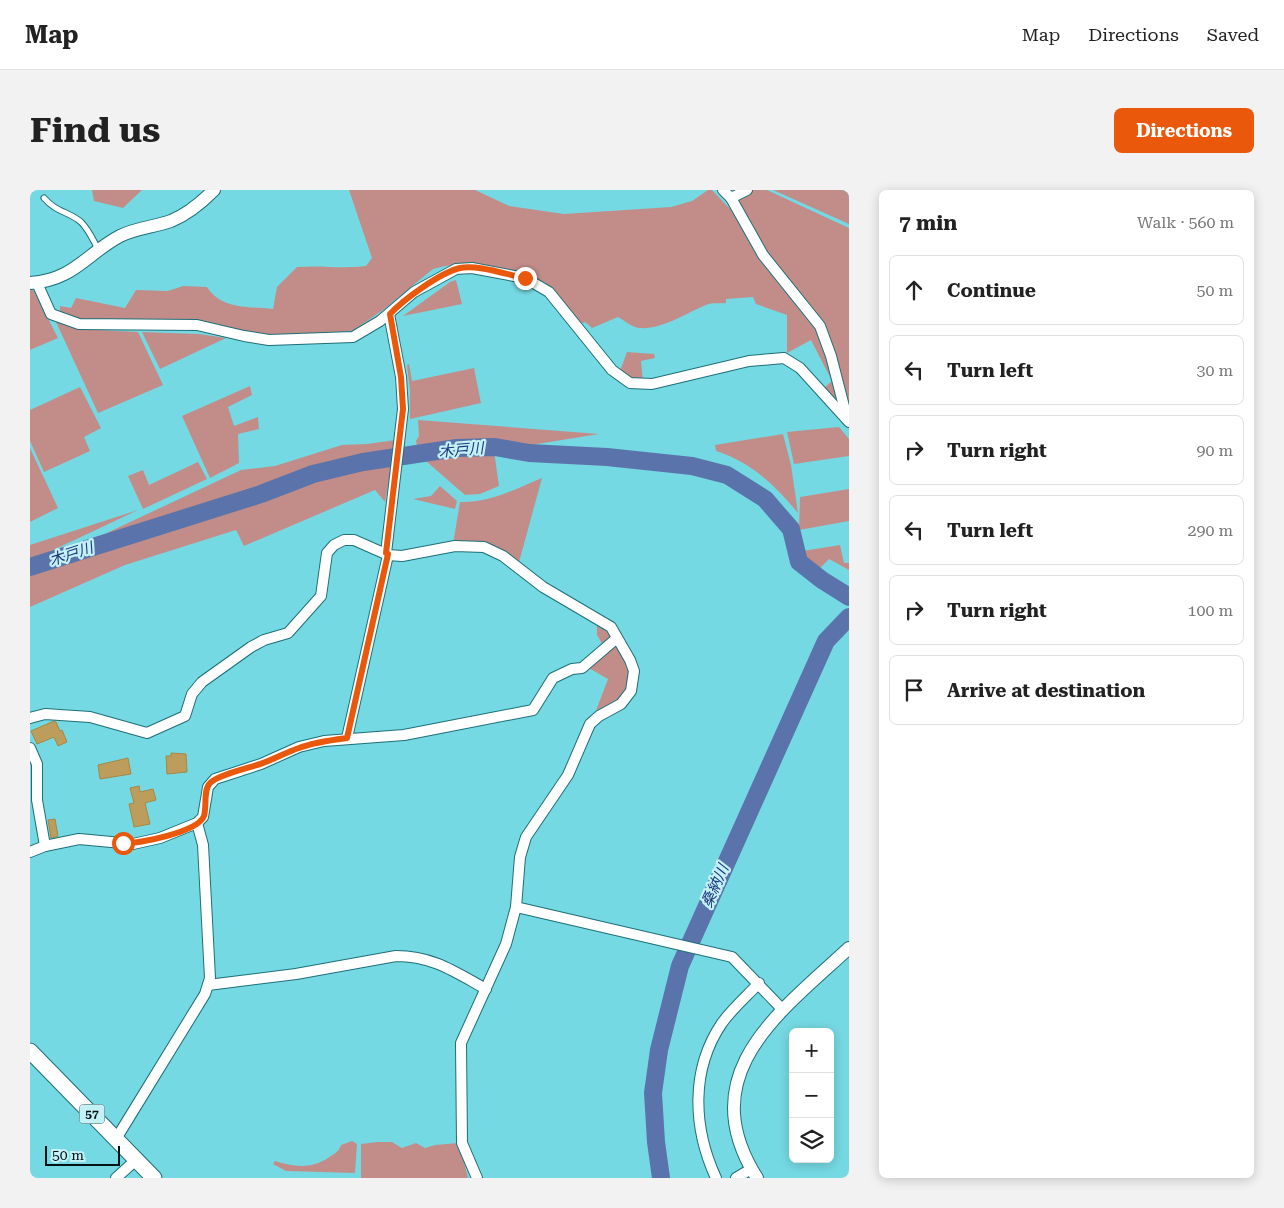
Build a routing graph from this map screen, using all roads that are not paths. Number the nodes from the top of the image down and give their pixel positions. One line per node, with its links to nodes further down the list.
1 (214, 190): 6 (street)
2 (723, 190): 5 (street)
3 (747, 190): 5 (street)
4 (44, 198): 6 (lane)
5 (731, 198): 9 (street)
6 (99, 250): 7 (street)
7 (33, 283): 8 (street)
8 (390, 314): 9 (street); 10 (street)
9 (848, 420)
10 (387, 554): 11 (street); 12 (street); 13 (street)
11 (617, 638): 13 (street); 19 (street)
12 (30, 718)
13 (347, 738): 16 (street)
14 (30, 748): 15 (street)
15 (34, 794): 17 (street)
16 (197, 824): 17 (street); 22 (street)
17 (46, 846): 18 (street)
18 (30, 852)
19 (516, 907): 21 (street); 23 (street)
20 (849, 948): 24 (street)
21 (759, 983): 24 (street); 32 (street)
22 (208, 985): 23 (street); 26 (street)
23 (486, 989): 31 (street)
24 (783, 1010): 28 (street)
25 (30, 1051): 26 (main road, 57)
26 (116, 1139): 27 (main road, 57)
27 (136, 1160): 29 (street); 30 (main road, 57)
28 (754, 1173): 33 (street)
29 (116, 1178)
30 (154, 1178)
31 (477, 1178)
32 (716, 1178)
33 (736, 1178)

